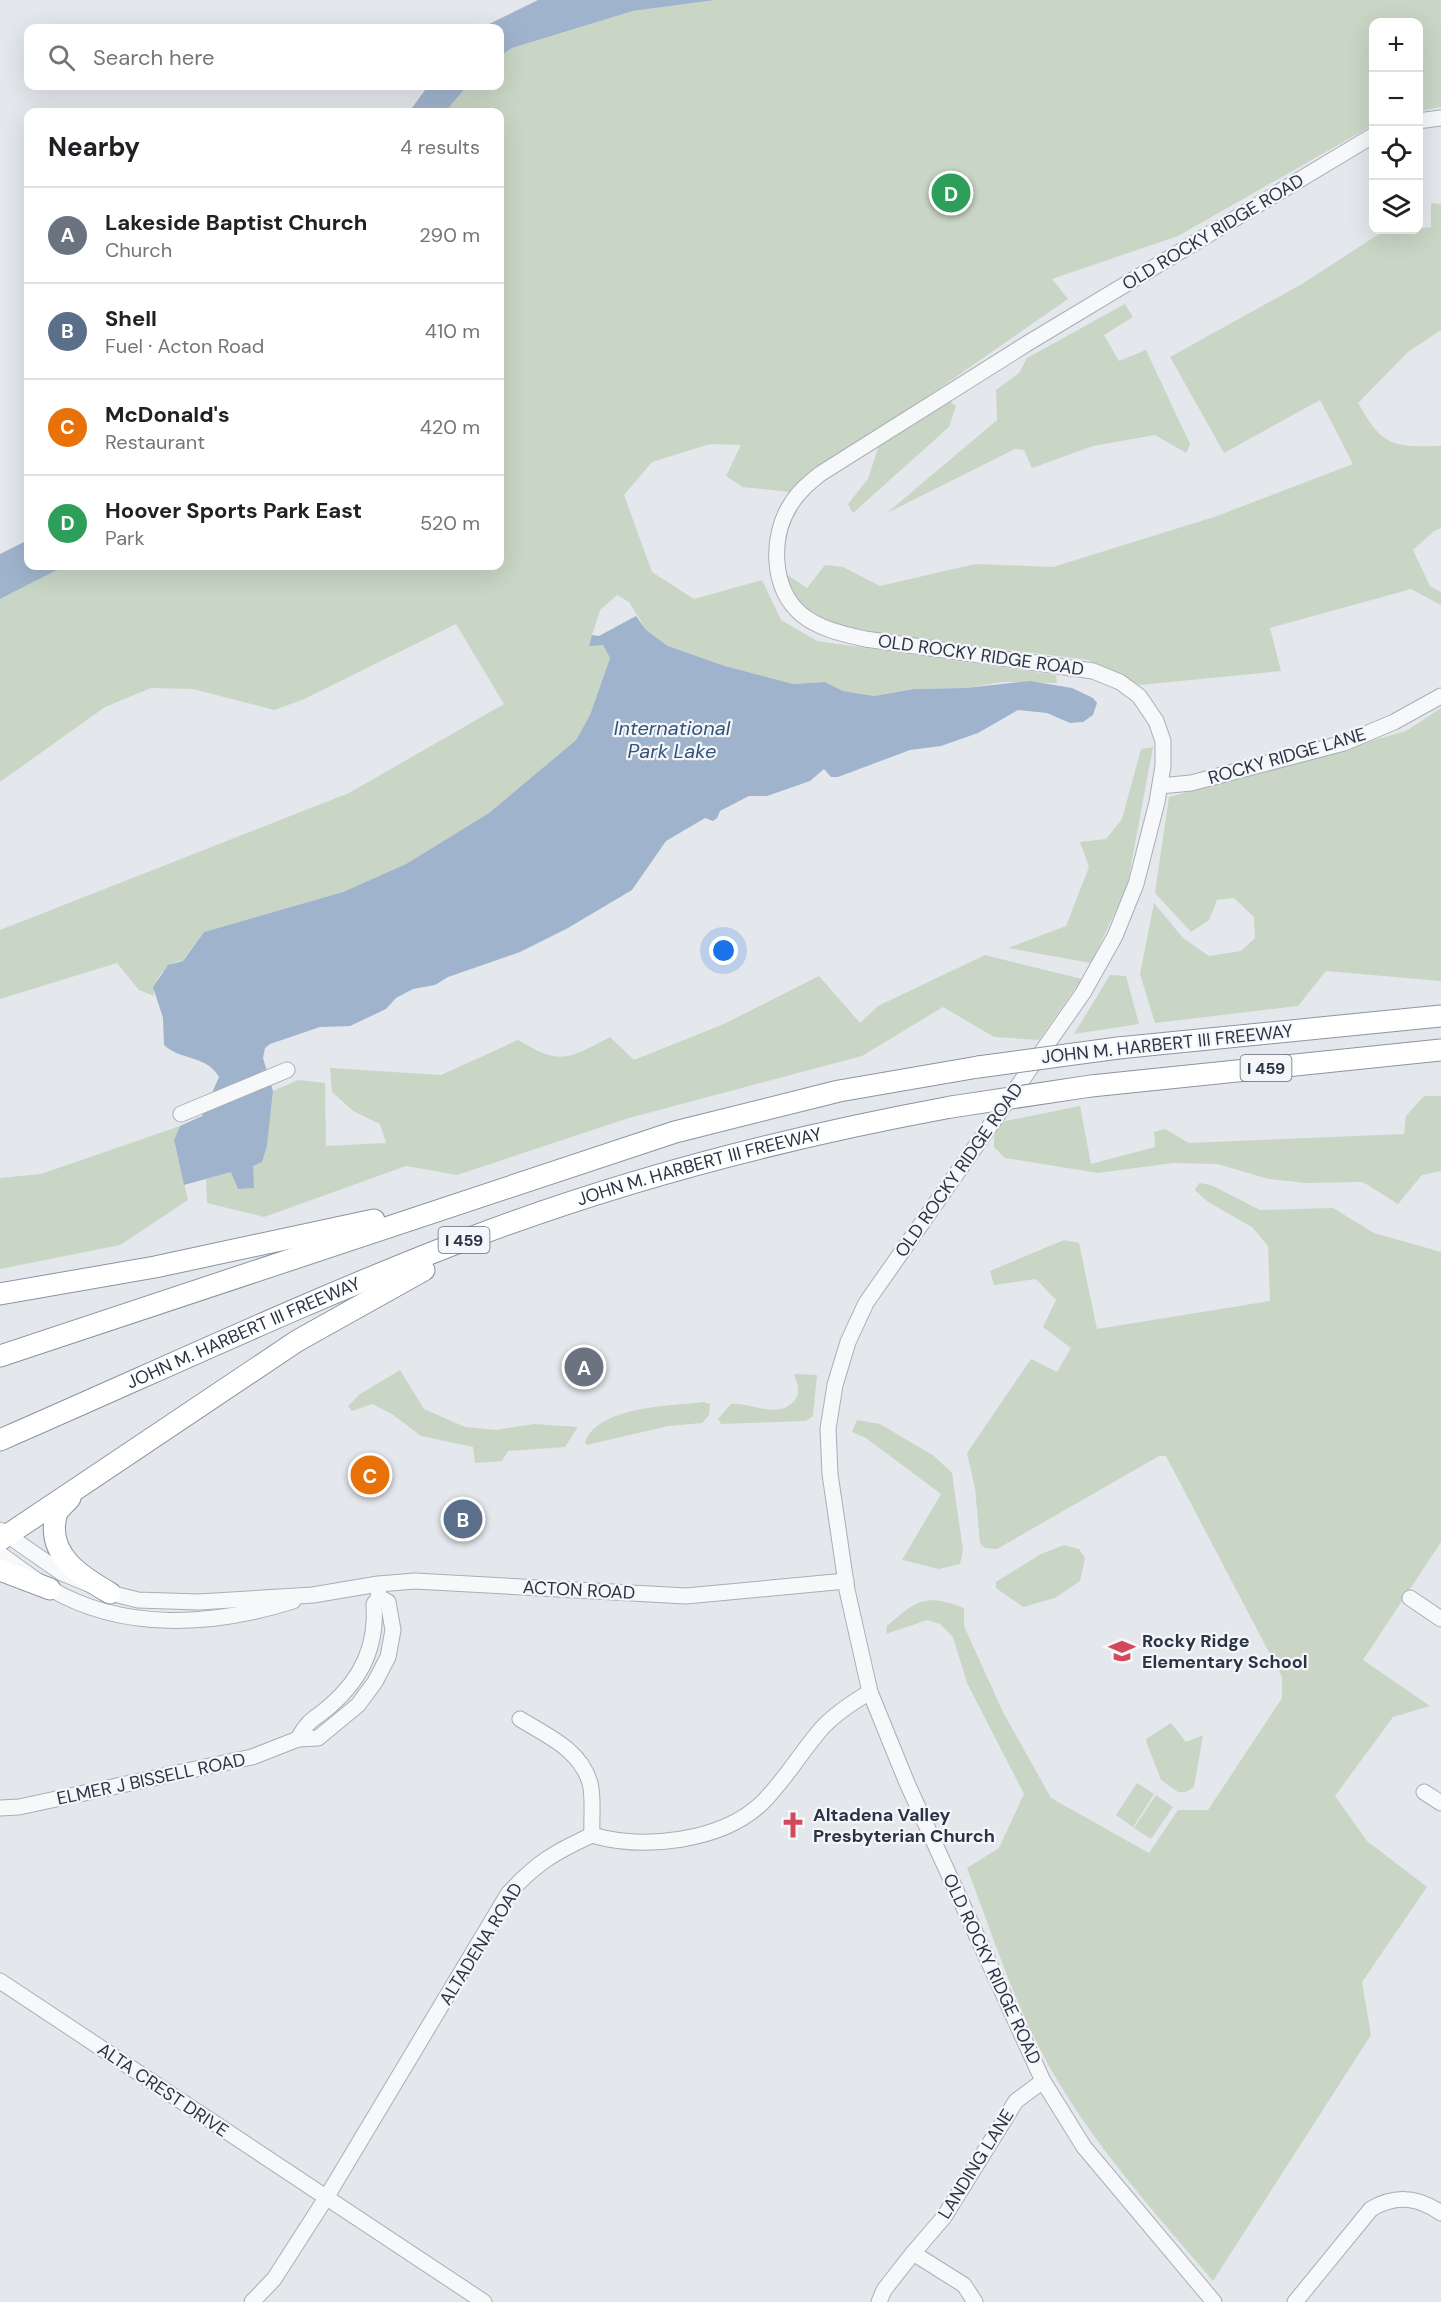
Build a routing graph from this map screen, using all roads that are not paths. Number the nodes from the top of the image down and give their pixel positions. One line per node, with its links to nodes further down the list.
1 (1441, 118): 2 (street)
2 (1423, 120)
3 (1369, 138): 5 (street, OLD ROCKY RIDGE ROAD)
4 (1441, 696): 5 (street, ROCKY RIDGE LANE)
5 (1160, 786): 18 (street, OLD ROCKY RIDGE ROAD)
6 (1441, 1016): 10 (highway, JOHN M. HARBERT III FREEWAY / I 459, bridge)
7 (1441, 1050): 11 (highway, JOHN M. HARBERT III FREEWAY / I 459, bridge)
8 (287, 1070): 9 (street)
9 (181, 1114)
10 (420, 1215): 12 (highway); 13 (highway, JOHN M. HARBERT III FREEWAY / I 459)
11 (517, 1221): 14 (highway, JOHN M. HARBERT III FREEWAY / I 459); 15 (highway)
12 (0, 1294)
13 (0, 1356)
14 (0, 1440)
15 (78, 1488): 16 (highway); 21 (highway)
16 (2, 1540): 19 (street, ACTON ROAD); 21 (street, ACTON ROAD)
17 (0, 1570): 19 (highway)
18 (846, 1581): 20 (street, ACTON ROAD); 25 (street, OLD ROCKY RIDGE ROAD)
19 (50, 1589): 22 (street, ACTON ROAD)
20 (379, 1590): 22 (street, ACTON ROAD); 29 (street, ELMER J BISSELL ROAD)
21 (110, 1593): 22 (street, ACTON ROAD)
22 (313, 1595)
23 (1410, 1598): 24 (street)
24 (1441, 1619)
25 (870, 1692): 30 (street); 32 (street, OLD ROCKY RIDGE ROAD)
26 (520, 1719): 30 (street)
27 (1424, 1792): 28 (street)
28 (1441, 1803)
29 (0, 1808)
30 (592, 1834): 33 (street, ALTADENA ROAD)
31 (0, 1981): 33 (street, ALTA CREST DRIVE)
32 (1043, 2081): 35 (street, LANDING LANE); 36 (street, OLD ROCKY RIDGE ROAD)
33 (326, 2198): 37 (street, ALTADENA ROAD); 38 (street, ALTA CREST DRIVE)
34 (1441, 2213): 41 (street)
35 (913, 2253): 39 (street, LANDING LANE); 40 (street)
36 (1205, 2298)
37 (252, 2302)
38 (484, 2302)
39 (879, 2302)
40 (975, 2302)
41 (1295, 2302)

